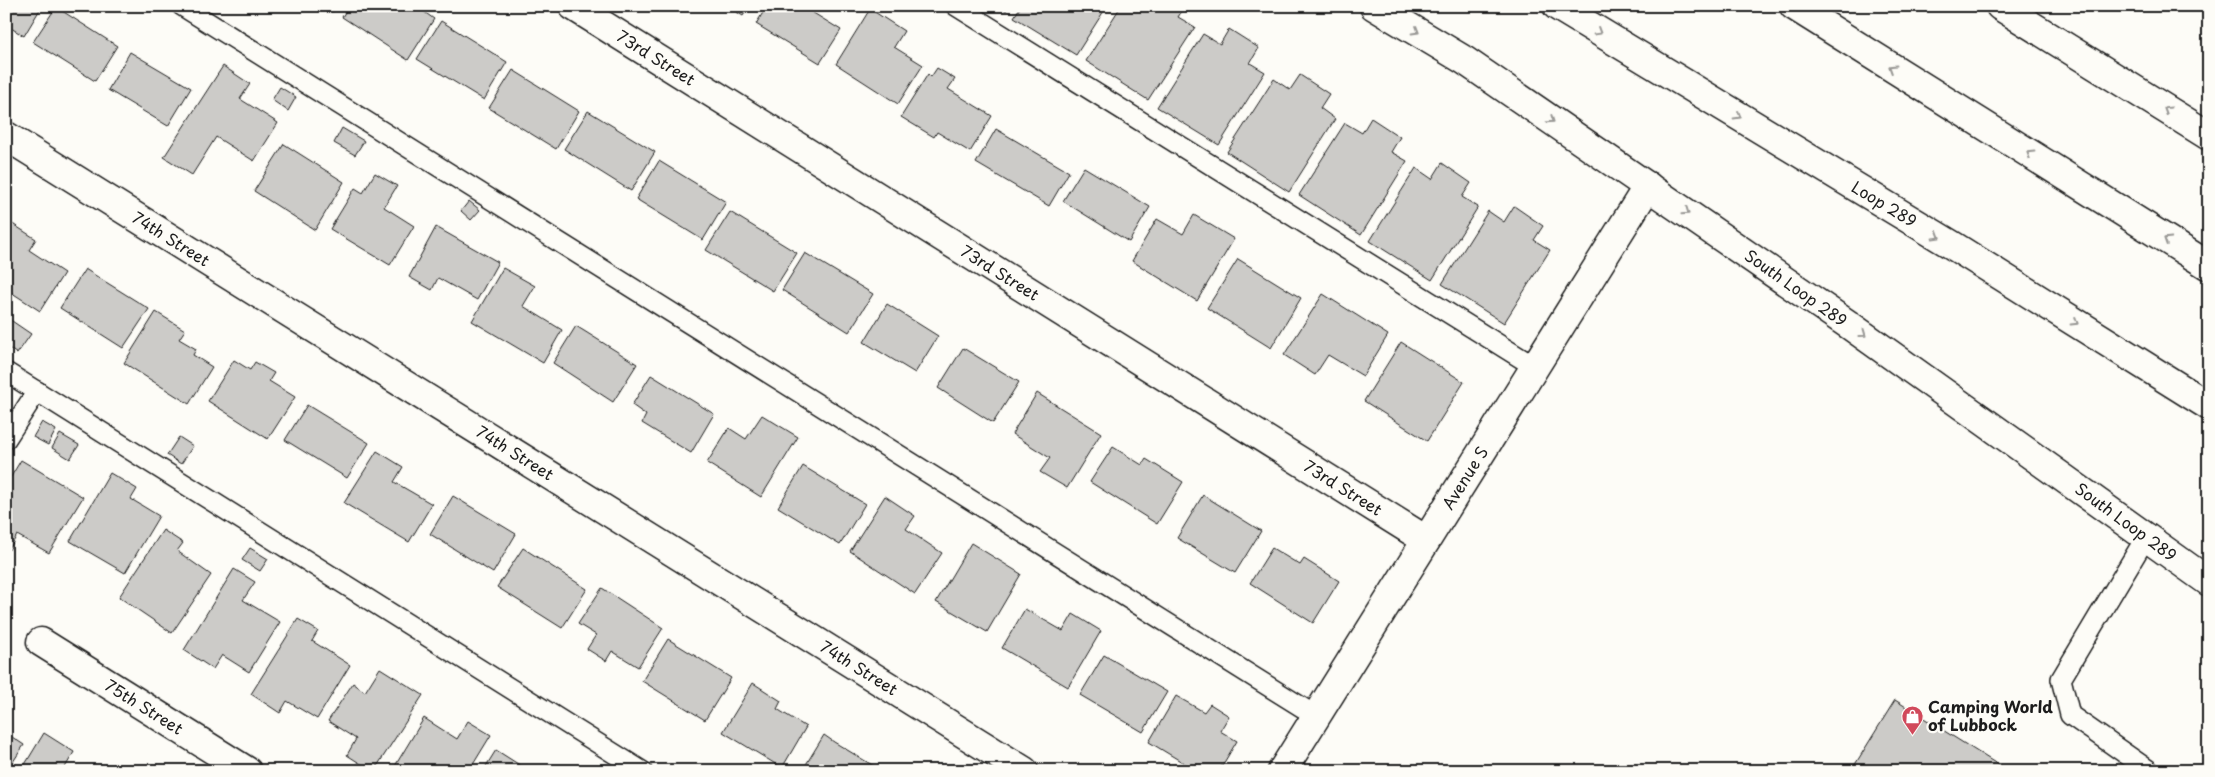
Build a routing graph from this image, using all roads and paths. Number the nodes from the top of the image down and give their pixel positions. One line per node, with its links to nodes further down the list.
1 (182, 6): 21 (lane)
2 (573, 6): 18 (main road, 73rd Street)
3 (956, 6): 12 (lane)
4 (1374, 6): 10 (main road, South Loop 289, one-way to 10)
5 (1557, 6): 15 (main road, Loop 289, one-way to 15)
6 (1794, 6): 11 (main road, one-way to 6)
7 (2000, 6): 9 (main road, one-way to 7)
8 (6, 136): 24 (main road, 74th Street)
9 (2209, 136)
10 (1648, 186): 12 (main road, Avenue S); 17 (main road, South Loop 289, one-way to 17)
11 (2209, 266)
12 (1535, 367): 18 (main road, Avenue S)
13 (6, 372): 14 (lane)
14 (37, 391): 16 (lane); 23 (lane)
15 (2209, 406)
16 (6, 439)
17 (2146, 536): 19 (main road, South Loop 289); 26 (lane)
18 (1426, 540): 21 (main road, Avenue S)
19 (2209, 582)
20 (41, 642): 22 (main road, 75th Street)
21 (1316, 716): 25 (main road, Avenue S)
22 (247, 771)
23 (642, 771)
24 (1024, 771)
25 (1282, 771)
26 (2150, 771)

